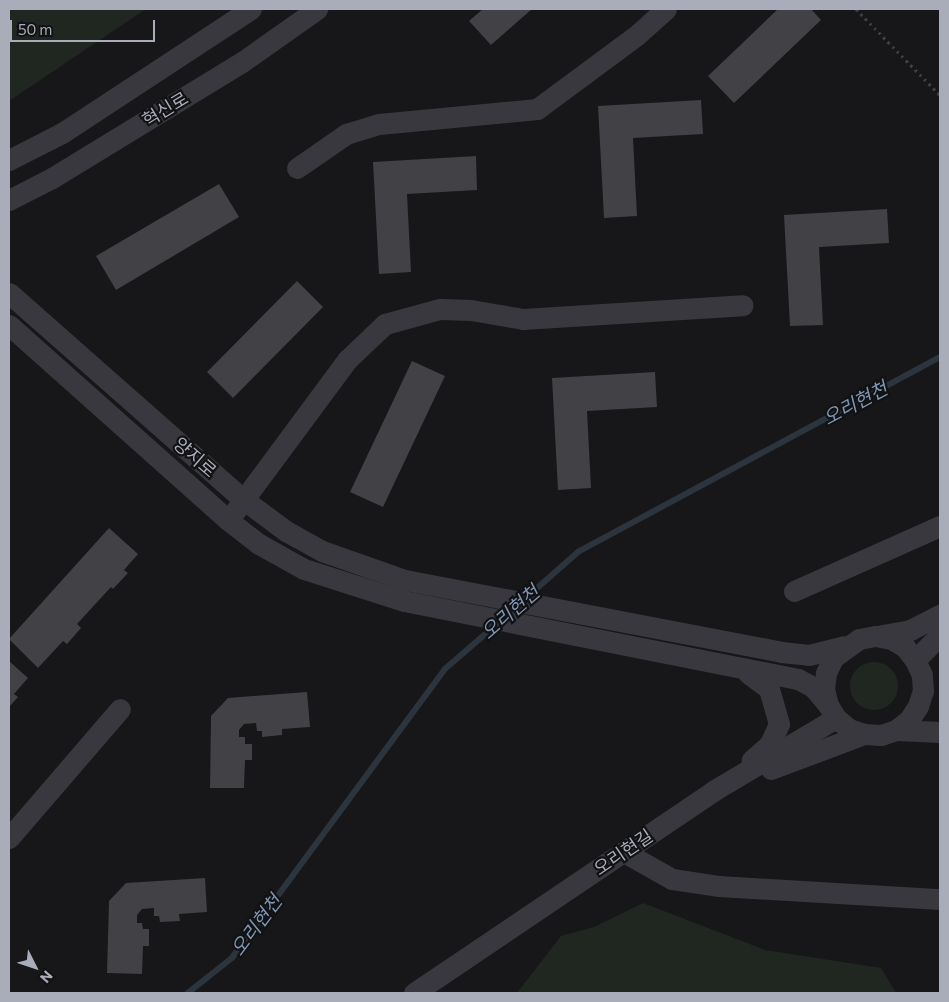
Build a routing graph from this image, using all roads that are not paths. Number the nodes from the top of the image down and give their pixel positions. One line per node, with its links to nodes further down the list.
1 (251, 9): 4 (street, 혁신로)
2 (317, 9): 6 (street, 혁신로)
3 (664, 9): 5 (street)
4 (9, 160)
5 (297, 168)
6 (9, 200)
7 (9, 294): 10 (street, 양지로)
8 (743, 305): 10 (street)
9 (9, 325): 11 (street, 양지로)
10 (243, 499): 11 (street); 13 (street, 양지로)
11 (228, 520): 13 (street, 양지로)
12 (940, 526): 14 (street)
13 (405, 591): 18 (street); 20 (street)
14 (794, 592)
15 (940, 615): 17 (street)
16 (940, 635): 19 (street)
17 (875, 636): 18 (street); 19 (street)
18 (844, 646): 23 (street)
19 (915, 660): 21 (street)
20 (736, 667): 23 (street); 27 (street)
21 (931, 693): 24 (street)
22 (120, 710): 28 (street)
23 (832, 711): 26 (street); 27 (street, 오리현길)
24 (896, 730): 25 (street); 26 (street)
25 (940, 732)
26 (864, 734): 27 (street)
27 (713, 791): 29 (street, 오리현길)
28 (9, 838)
29 (624, 852): 30 (street); 31 (street, 오리현길)
30 (940, 899)
31 (414, 993)

